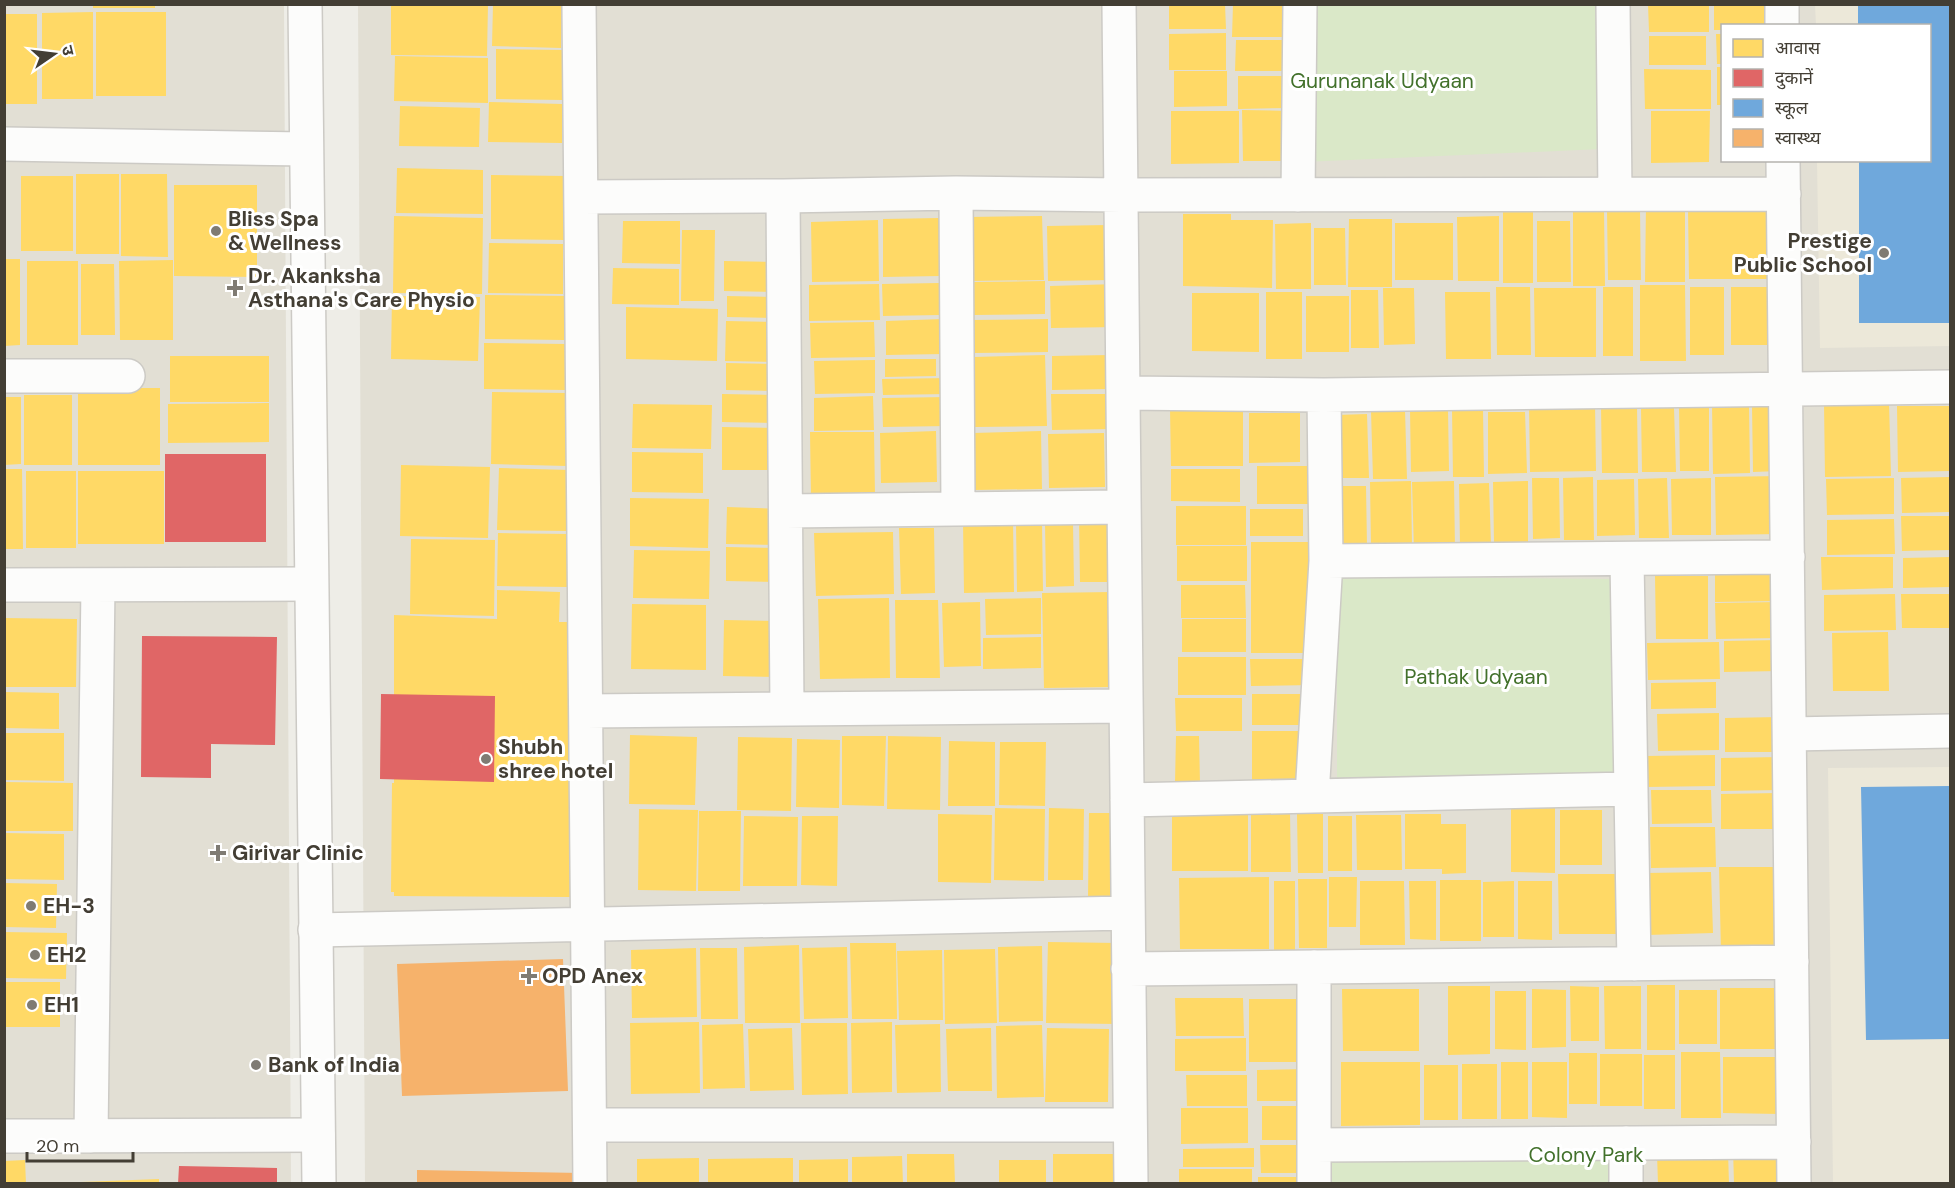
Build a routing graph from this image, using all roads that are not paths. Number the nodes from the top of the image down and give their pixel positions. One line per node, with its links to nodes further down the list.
1 (305, 4): 9 (street)
2 (579, 4): 17 (street)
3 (1119, 4): 14 (street)
4 (1300, 4): 15 (street)
5 (1613, 4): 12 (street)
6 (1782, 4): 7 (street)
7 (1782, 24)
8 (4, 144): 9 (street)
9 (306, 149): 30 (street)
10 (1783, 162): 13 (street)
11 (956, 193): 14 (street); 16 (street); 25 (street)
12 (1615, 194): 13 (street); 15 (street)
13 (1784, 194): 21 (street)
14 (1121, 195): 15 (street); 22 (street)
15 (1298, 195)
16 (783, 196): 17 (street); 26 (street)
17 (581, 197): 35 (street)
18 (4, 376): 19 (street)
19 (128, 376)
20 (1950, 387): 21 (street)
21 (1786, 390): 23 (street); 27 (street)
22 (1123, 393): 23 (street); 24 (street)
23 (1324, 395): 29 (street)
24 (1123, 507): 25 (street); 33 (street)
25 (958, 508): 26 (street)
26 (786, 512): 34 (street)
27 (1788, 557): 28 (street); 37 (street)
28 (1627, 560): 29 (street); 38 (street)
29 (1326, 561): 39 (street)
30 (310, 584): 32 (street); 43 (street)
31 (4, 585): 32 (street)
32 (98, 585): 52 (street)
33 (1125, 706): 34 (street); 40 (street)
34 (787, 709): 35 (street)
35 (586, 711): 42 (street)
36 (1950, 732): 37 (street)
37 (1790, 734): 44 (street)
38 (1631, 789): 39 (street); 45 (street)
39 (1312, 796): 40 (street)
40 (1127, 800): 41 (street)
41 (1128, 912): 42 (street); 47 (street)
42 (588, 924): 43 (street); 48 (street)
43 (315, 930): 50 (street)
44 (1792, 962): 45 (street); 53 (street)
45 (1634, 964): 46 (street)
46 (1314, 967): 47 (street); 55 (street)
47 (1128, 969): 49 (street)
48 (590, 1125): 49 (street); 57 (street)
49 (1130, 1125): 58 (street)
50 (318, 1135): 52 (street); 56 (street)
51 (4, 1136): 52 (street)
52 (91, 1136)
53 (1794, 1142): 54 (street); 61 (street)
54 (1626, 1143): 55 (street); 60 (street)
55 (1314, 1146): 59 (street)
56 (319, 1184)
57 (590, 1184)
58 (1131, 1184)
59 (1314, 1184)
60 (1626, 1184)
61 (1794, 1184)

